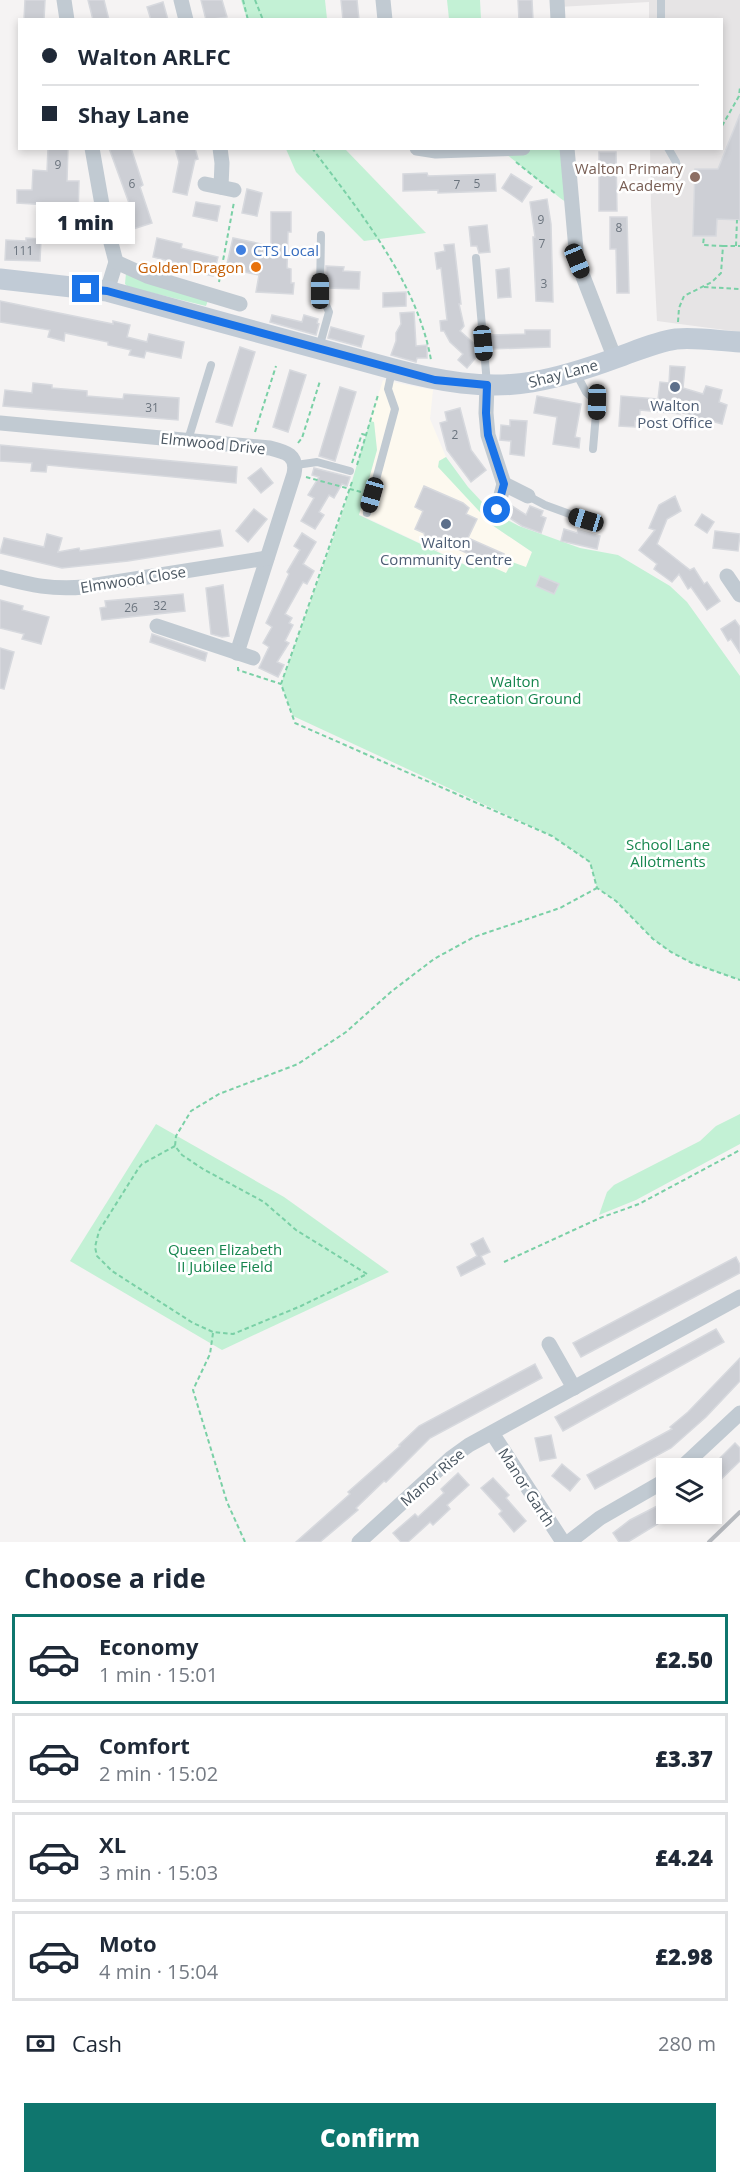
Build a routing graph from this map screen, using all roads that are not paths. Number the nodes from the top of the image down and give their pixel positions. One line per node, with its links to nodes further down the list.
1 (64, 0): 6 (street)
2 (182, 0): 7 (street)
3 (383, 0): 8 (street)
4 (557, 0): 9 (street)
5 (661, 0): 10 (lane)
6 (67, 18)
7 (186, 18)
8 (385, 18)
9 (558, 18)
10 (661, 18)
11 (92, 150): 21 (street)
12 (220, 150): 18 (street)
13 (430, 150): 14 (street)
14 (468, 150)
15 (567, 150): 27 (street)
16 (669, 150): 17 (lane)
17 (678, 171)
18 (205, 184)
19 (321, 235): 26 (lane)
20 (476, 258): 31 (lane)
21 (116, 262): 23 (street); 24 (street)
22 (0, 279): 23 (main road, Shay Lane)
23 (107, 291): 26 (main road, Shay Lane)
24 (240, 304)
25 (740, 342): 27 (main road, Shay Lane)
26 (319, 349): 29 (main road, Shay Lane)
27 (615, 358): 30 (main road, Shay Lane)
28 (211, 365): 33 (lane)
29 (390, 369): 31 (main road, Shay Lane); 40 (lane)
30 (575, 372): 31 (main road, Shay Lane); 34 (lane)
31 (487, 385): 37 (street)
32 (0, 423): 33 (street, Elmwood Drive)
33 (188, 440): 35 (street, Elmwood Drive)
34 (593, 449)
35 (293, 464): 36 (lane); 42 (street)
36 (353, 472)
37 (504, 484): 38 (street); 39 (street)
38 (528, 496): 41 (lane)
39 (497, 510)
40 (367, 513)
41 (586, 520)
42 (267, 558): 44 (street, Elmwood Close); 47 (street)
43 (727, 576): 45 (street)
44 (0, 577)
45 (740, 594)
46 (157, 626): 47 (street)
47 (237, 653): 48 (street)
48 (253, 658)
49 (740, 1297): 51 (street, Manor Rise)
50 (549, 1344): 51 (street)
51 (574, 1388): 53 (street, Manor Rise)
52 (740, 1413): 54 (street)
53 (492, 1433): 56 (street, Manor Rise); 57 (street, Manor Garth)
54 (693, 1458)
55 (656, 1486): 58 (street)
56 (359, 1542)
57 (563, 1542)
58 (569, 1542)

